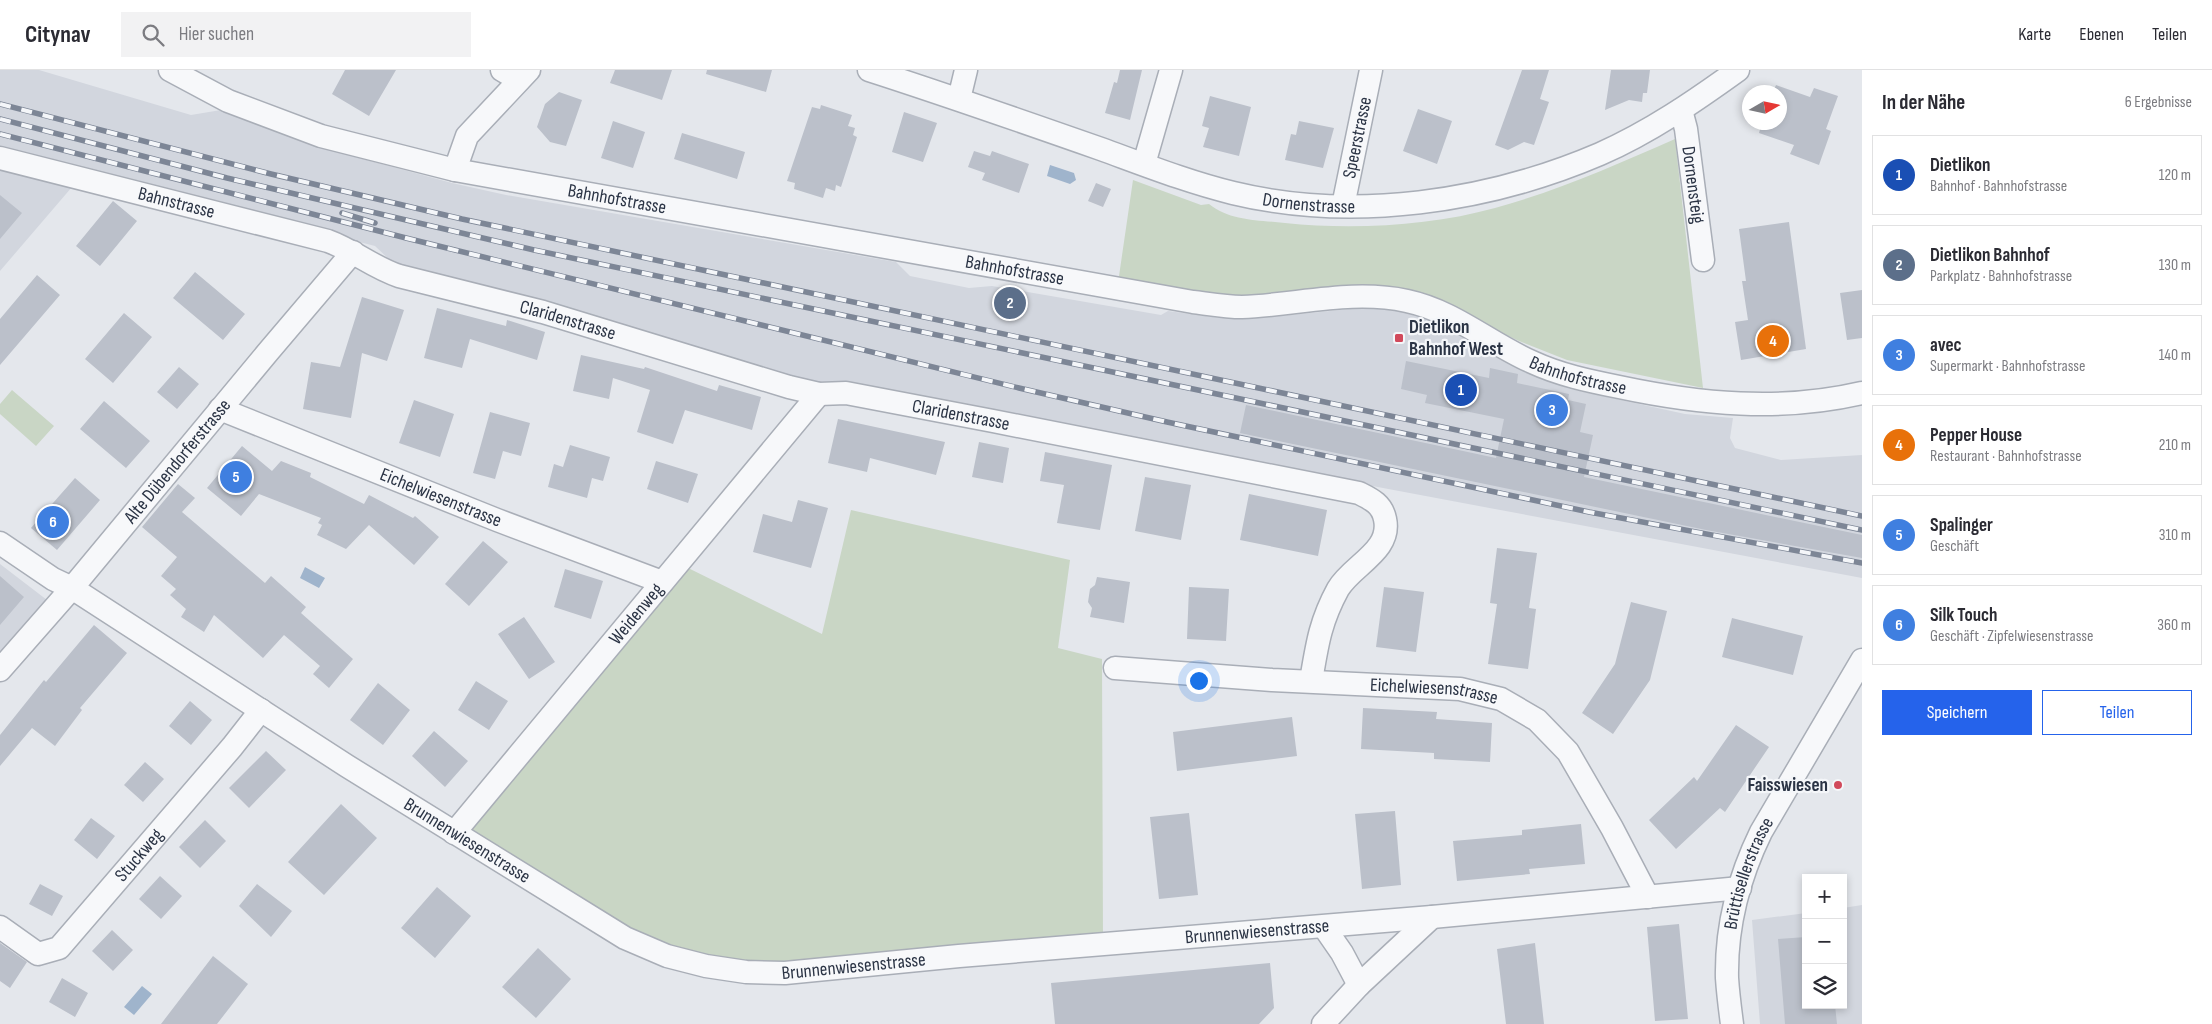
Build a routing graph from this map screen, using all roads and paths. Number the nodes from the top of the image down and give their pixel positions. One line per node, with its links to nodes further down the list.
1 (170, 70): 12 (street, Bahnhofstrasse)
2 (869, 70): 8 (street, Dornenstrasse)
3 (966, 70): 8 (street)
4 (1171, 70): 11 (street)
5 (1371, 70): 13 (street, Speerstrasse)
6 (517, 73): 12 (street)
7 (1726, 73): 9 (street, Dornenstrasse)
8 (959, 99): 11 (street, Dornenstrasse)
9 (1681, 110): 13 (street, Dornenstrasse); 15 (street, Dornensteig)
10 (0, 158): 14 (street, Bahnstrasse)
11 (1144, 164): 13 (street, Dornenstrasse)
12 (455, 170): 16 (street, Bahnhofstrasse)
13 (1343, 206)
14 (353, 252): 17 (street, Claridenstrasse); 18 (street, Alte Dübendorferstrasse)
15 (1703, 260)
16 (1862, 393)
17 (819, 394): 20 (street, Weidenweg); 25 (street, Claridenstrasse)
18 (220, 409): 20 (street, Eichelwiesenstrasse); 21 (street, Alte Dübendorferstrasse)
19 (0, 543): 21 (street, Brunnenwiesenstrasse)
20 (662, 582): 27 (street, Weidenweg)
21 (72, 588): 24 (street, Alte Dübendorferstrasse); 26 (street, Brunnenwiesenstrasse)
22 (1862, 660): 28 (street, Brüttisellerstrasse)
23 (1115, 668): 25 (street, Eichelwiesenstrasse)
24 (0, 670)
25 (1311, 681): 29 (street, Eichelwiesenstrasse)
26 (261, 710): 27 (street, Brunnenwiesenstrasse); 31 (street, Stuckweg)
27 (454, 833): 32 (street, Brunnenwiesenstrasse)
28 (1740, 888): 29 (street, Brunnenwiesenstrasse); 35 (street, Brüttisellerstrasse)
29 (1648, 897): 30 (street, Brunnenwiesenstrasse)
30 (1432, 918): 32 (street, Brunnenwiesenstrasse); 33 (street)
31 (0, 927)
32 (1324, 927): 33 (street)
33 (1359, 985): 34 (street)
34 (1323, 1024)
35 (1732, 1024)

